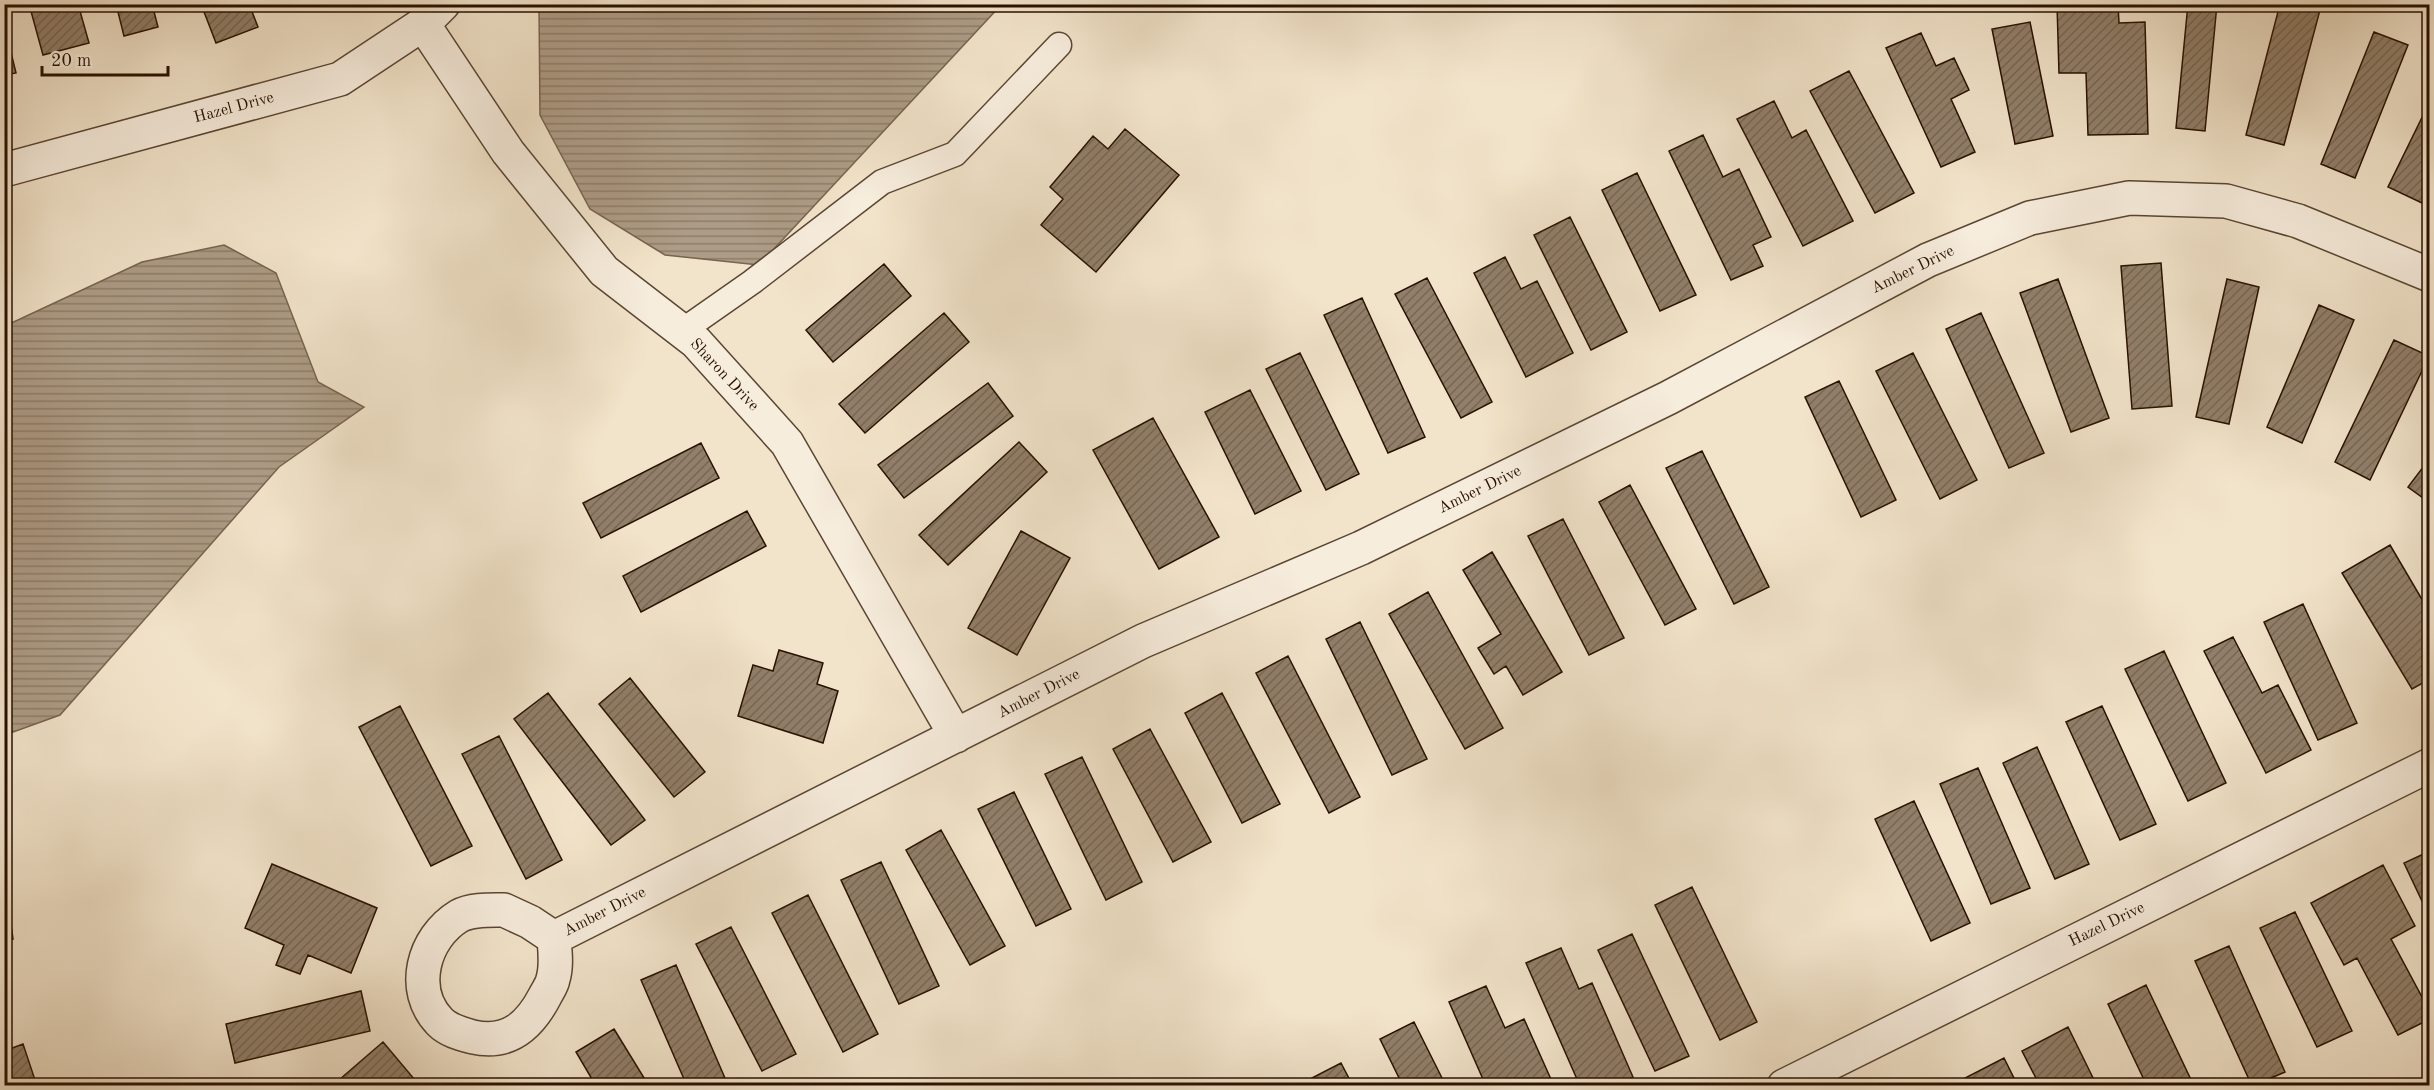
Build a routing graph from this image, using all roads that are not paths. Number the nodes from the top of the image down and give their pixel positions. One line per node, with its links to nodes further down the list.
1 (433, 14): 3 (street, Hazel Drive); 5 (street, Sharon Drive)
2 (1059, 45): 5 (lane)
3 (4, 170)
4 (2430, 275): 6 (street, Amber Drive)
5 (682, 332): 6 (street, Sharon Drive)
6 (956, 736): 8 (street, Amber Drive)
7 (2430, 765): 9 (street, Hazel Drive)
8 (554, 938)
9 (1784, 1086)

